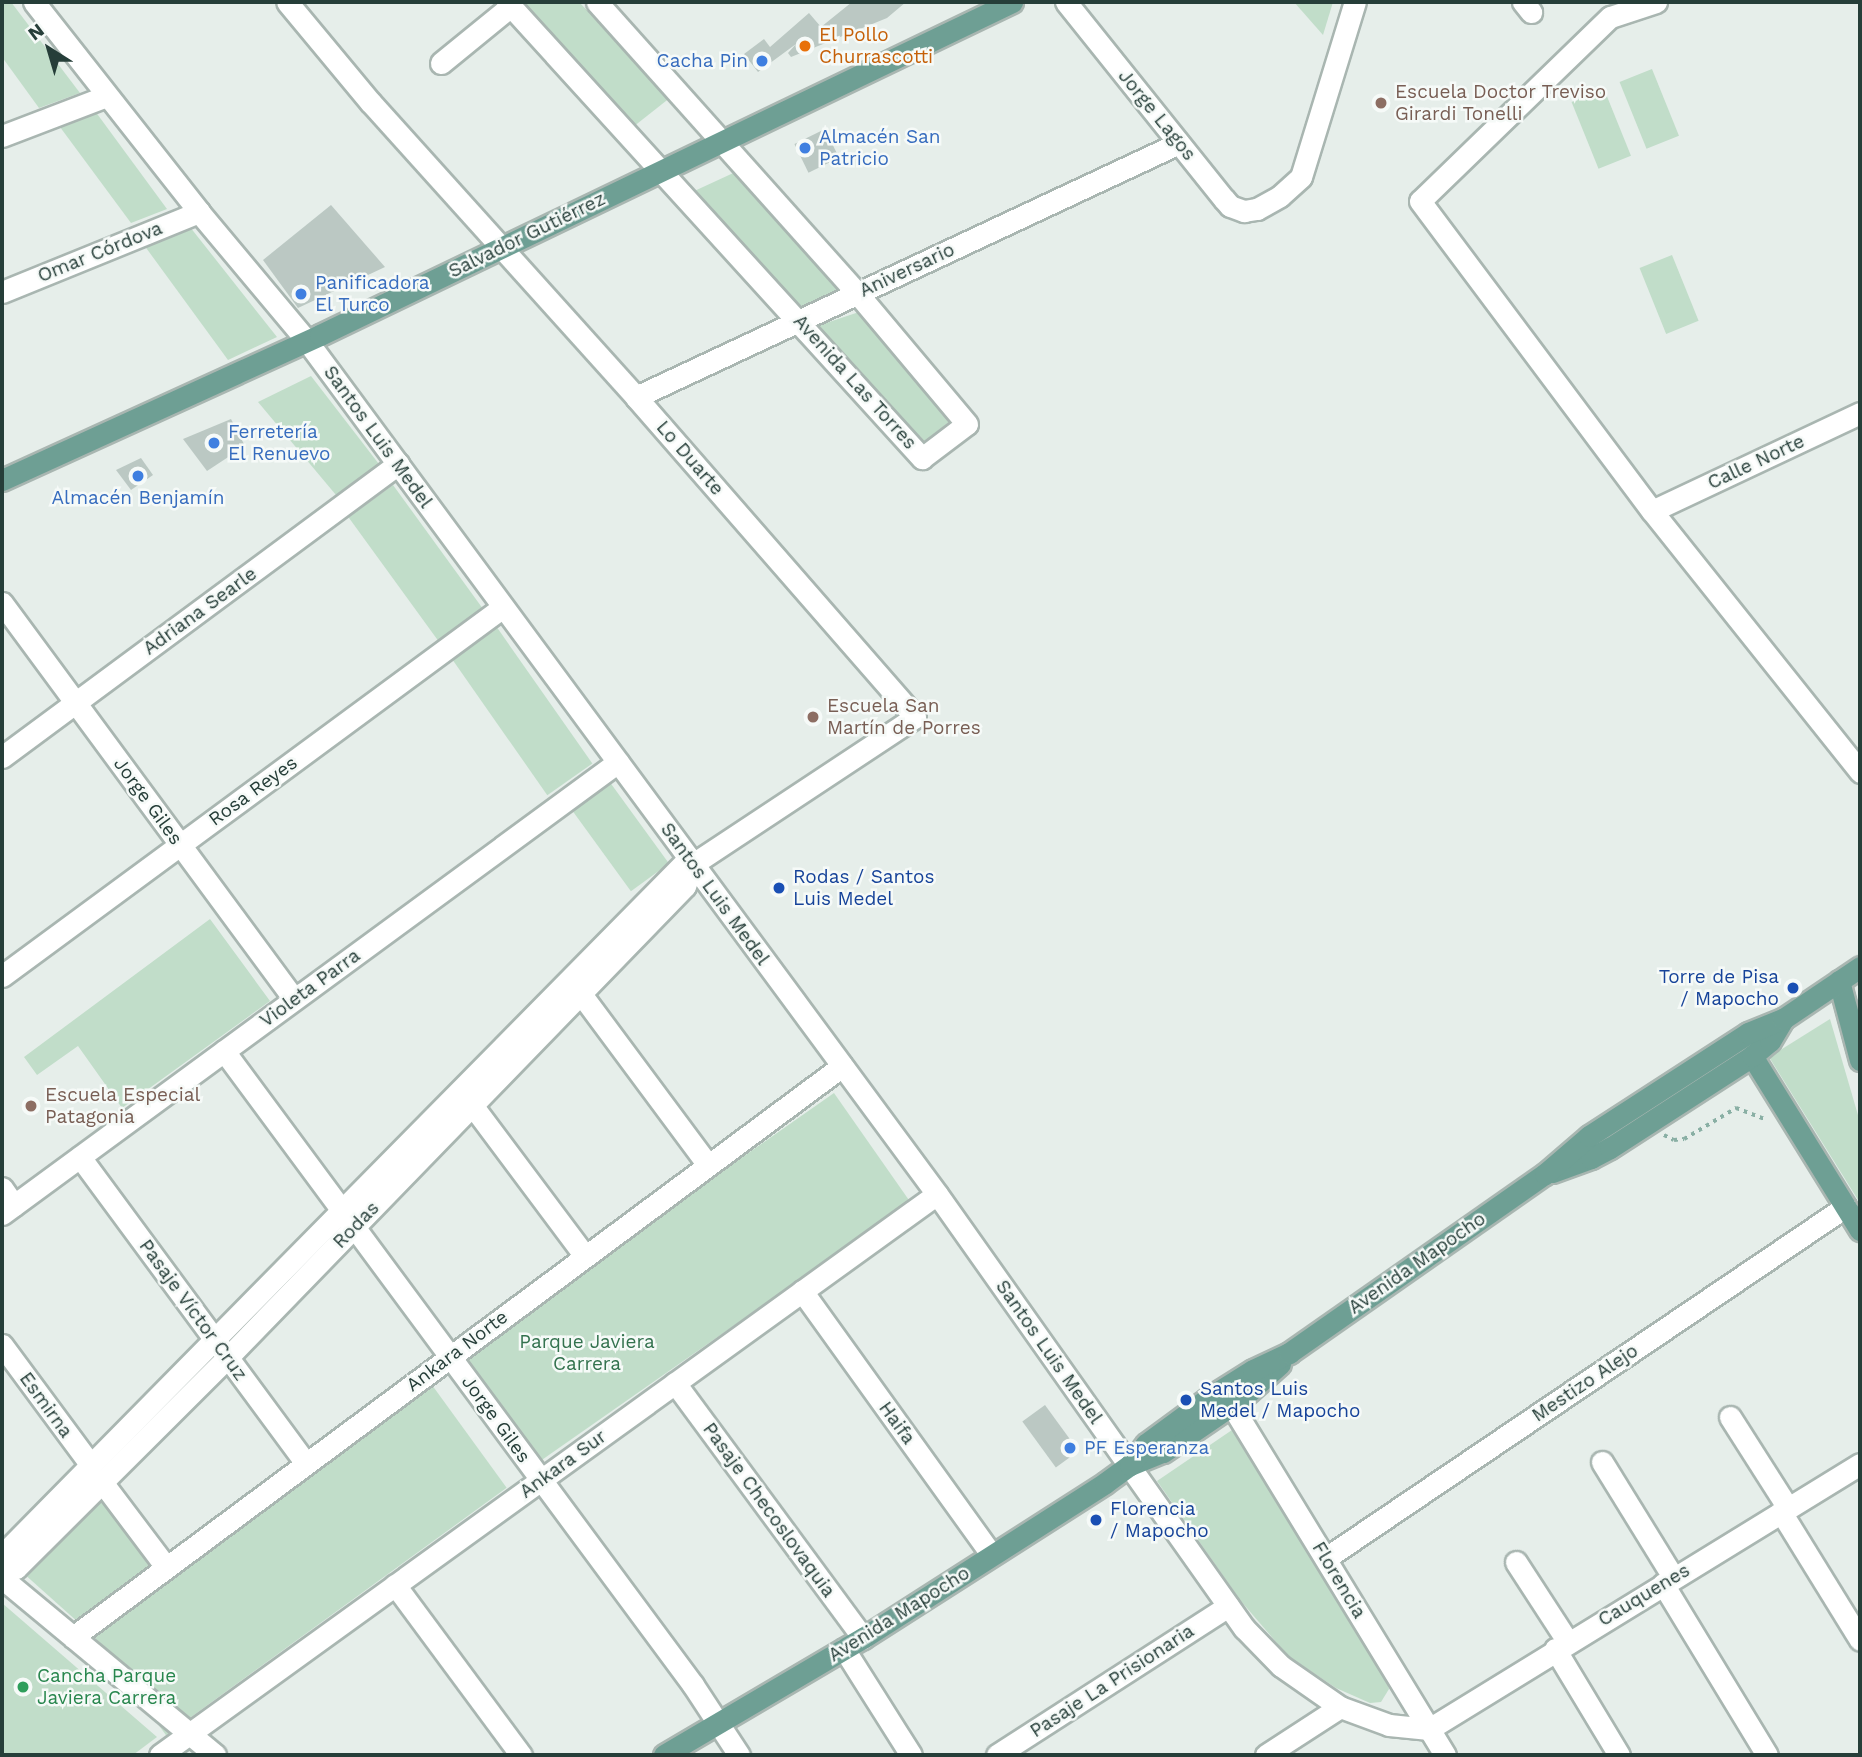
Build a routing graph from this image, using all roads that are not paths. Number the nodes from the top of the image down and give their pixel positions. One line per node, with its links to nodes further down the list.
1 (34, 2): 10 (street, Santos Luis Medel)
2 (287, 2): 16 (street, Lo Duarte)
3 (597, 2): 12 (street, Avenida Las Torres)
4 (1012, 2): 12 (main road, Salvador Gutiérrez)
5 (1066, 2): 13 (street, Jorge Lagos)
6 (1354, 2): 13 (street, Jorge Lagos)
7 (1656, 2): 25 (street)
8 (509, 4): 9 (street); 14 (street, Avenida Las Torres)
9 (441, 63)
10 (107, 96): 11 (street); 15 (street, Santos Luis Medel)
11 (2, 136)
12 (722, 141): 14 (main road, Salvador Gutiérrez); 18 (street, Avenida Las Torres)
13 (1179, 143): 18 (street, Aniversario)
14 (661, 171): 16 (main road, Salvador Gutiérrez); 19 (street, Avenida Las Torres)
15 (199, 212): 17 (street, Omar Córdova); 20 (street, Santos Luis Medel)
16 (500, 248): 20 (main road, Salvador Gutiérrez); 21 (street, Lo Duarte)
17 (2, 292)
18 (857, 293): 19 (street, Aniversario); 19 (street, Avenida Las Torres)
19 (800, 320): 21 (street, Aniversario)
20 (307, 341): 23 (street, Santos Luis Medel); 24 (main road, Salvador Gutiérrez)
21 (636, 397): 33 (street, Lo Duarte)
22 (1860, 413): 25 (street, Calle Norte)
23 (398, 464): 27 (street, Santos Luis Medel); 28 (street, Adriana Searle)
24 (2, 480)
25 (1652, 512): 31 (street)
26 (2, 603): 28 (street, Jorge Giles)
27 (503, 607): 30 (street, Santos Luis Medel); 32 (street, Rosa Reyes)
28 (75, 703): 29 (street, Adriana Searle); 32 (street, Jorge Giles)
29 (2, 757)
30 (618, 762): 33 (street, Santos Luis Medel); 38 (street, Violeta Parra)
31 (1860, 772)
32 (180, 845): 35 (street, Rosa Reyes); 38 (street, Jorge Giles)
33 (691, 861): 37 (street, Rodas); 43 (street, Santos Luis Medel); 51 (street, Rodas)
34 (1860, 967): 36 (main road, Avenida Mapocho)
35 (2, 976)
36 (1839, 981): 39 (main road, Avenida Mapocho); 42 (main road)
37 (580, 994): 44 (street, Rodas); 46 (street)
38 (294, 999): 40 (street, Violeta Parra)
39 (1783, 1019): 41 (main road, Avenida Mapocho); 47 (main road, Avenida Mapocho)
40 (223, 1051): 45 (street, Violeta Parra); 51 (street, Jorge Giles)
41 (1752, 1056): 47 (main road, Avenida Mapocho); 50 (main road)
42 (1860, 1060)
43 (842, 1066): 46 (street, Ankara Norte); 48 (street, Santos Luis Medel)
44 (472, 1105): 51 (street, Rodas); 53 (street)
45 (80, 1157): 49 (street, Violeta Parra); 55 (street, Pasaje Víctor Cruz)
46 (708, 1165): 53 (street, Ankara Norte)
47 (1545, 1174): 57 (main road, Avenida Mapocho)
48 (937, 1194): 54 (street, Ankara Sur); 67 (street, Santos Luis Medel)
49 (6, 1202)
50 (1845, 1207): 52 (main road); 73 (street, Mestizo Alejo)
51 (348, 1219): 55 (street, Rodas); 58 (street, Jorge Giles); 59 (street, Rodas)
52 (1860, 1230)
53 (585, 1256): 58 (street, Ankara Norte)
54 (802, 1291): 60 (street, Ankara Sur); 72 (street, Haifa)
55 (215, 1339): 59 (street, Pasaje Víctor Cruz); 68 (street, Rodas)
56 (2, 1345): 68 (street, Esmirna)
57 (1289, 1353): 61 (main road, Avenida Mapocho); 62 (main road, Avenida Mapocho)
58 (450, 1356): 65 (street, Ankara Norte); 69 (street, Jorge Giles)
59 (228, 1357): 65 (street, Pasaje Víctor Cruz); 68 (street, Rodas)
60 (675, 1383): 69 (street, Ankara Sur); 83 (street, Pasaje Checoslovaquia)
61 (1207, 1399): 62 (main road); 67 (main road, Avenida Mapocho)
62 (1231, 1406): 67 (main road, Avenida Mapocho); 73 (street, Florencia)
63 (1730, 1417): 70 (street)
64 (1602, 1462): 78 (street)
65 (306, 1463): 75 (street, Ankara Norte)
66 (1860, 1464): 70 (street, Cauquenes)
67 (1129, 1465): 72 (main road, Avenida Mapocho); 80 (street, Santos Luis Medel)
68 (96, 1473): 71 (street, Rodas); 75 (street, Esmirna); 76 (street, Rodas)
69 (541, 1480): 79 (street, Ankara Sur); 86 (street, Jorge Giles)
70 (1784, 1510): 78 (street, Cauquenes); 82 (street)
71 (2, 1555)
72 (992, 1555): 83 (main road, Avenida Mapocho)
73 (1326, 1558): 87 (street, Florencia)
74 (1516, 1562): 84 (street)
75 (166, 1567): 81 (street, Ankara Norte)
76 (2, 1569)
77 (2, 1578): 81 (street)
78 (1668, 1581): 84 (street, Cauquenes); 99 (street)
79 (395, 1585): 88 (street, Ankara Sur); 91 (street)
80 (1228, 1606): 85 (street, Santos Luis Medel); 95 (street, Pasaje La Prisionaria)
81 (73, 1637): 88 (street)
82 (1860, 1640)
83 (854, 1643): 86 (main road, Avenida Mapocho); 94 (street, Pasaje Checoslovaquia)
84 (1561, 1645): 87 (street, Cauquenes); 98 (street)
85 (1340, 1707): 87 (street, Santos Luis Medel); 96 (street)
86 (720, 1724): 92 (main road, Avenida Mapocho); 93 (street, Jorge Giles)
87 (1429, 1729): 97 (street, Florencia)
88 (189, 1734): 89 (street, Ankara Sur); 90 (street)
89 (160, 1755)
90 (215, 1755)
91 (521, 1755)
92 (664, 1755)
93 (739, 1755)
94 (911, 1755)
95 (997, 1755)
96 (1266, 1755)
97 (1445, 1755)
98 (1619, 1755)
99 (1767, 1755)

